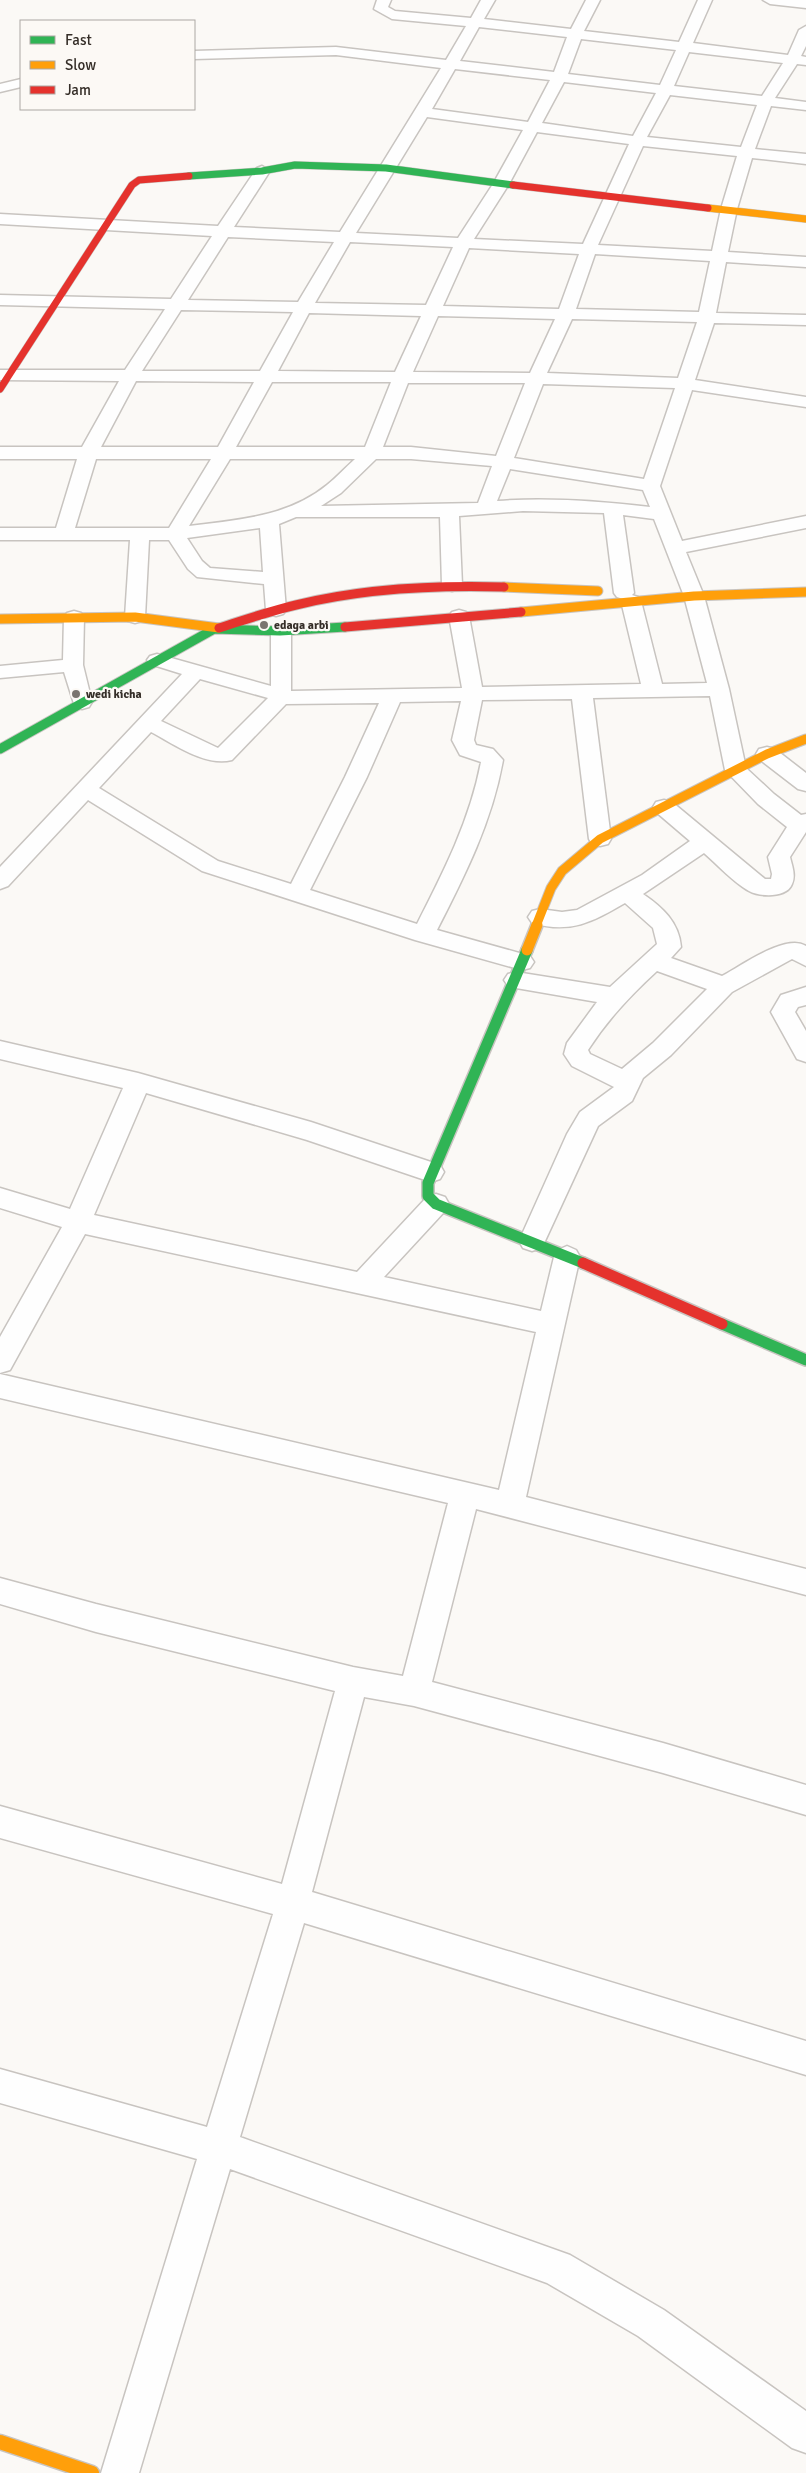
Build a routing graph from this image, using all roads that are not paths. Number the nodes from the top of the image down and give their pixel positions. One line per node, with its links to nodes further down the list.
1 (384, 0): 7 (street)
2 (488, 0): 7 (street)
3 (594, 0): 9 (street)
4 (705, 0): 10 (street)
5 (770, 0): 6 (street)
6 (806, 4)
7 (474, 22): 9 (street); 13 (street)
8 (806, 30): 12 (street)
9 (575, 35): 10 (street); 14 (street)
10 (684, 48): 12 (street); 17 (street)
11 (195, 54): 13 (street)
12 (799, 60): 18 (street)
13 (450, 63): 14 (street); 20 (street)
14 (560, 76): 17 (street); 21 (street)
15 (20, 83): 16 (street)
16 (0, 88)
17 (666, 90): 18 (street); 22 (street)
18 (766, 101): 19 (street); 23 (street)
19 (806, 106)
20 (423, 112): 21 (street); 25 (street)
21 (531, 126): 22 (street); 27 (street)
22 (638, 141): 23 (street); 28 (street)
23 (746, 153): 24 (street); 29 (street)
24 (806, 159)
25 (386, 168): 26 (street); 27 (street); 34 (street)
26 (262, 171): 32 (street); 33 (street)
27 (501, 184): 28 (street); 35 (street)
28 (613, 195): 29 (street); 36 (street)
29 (729, 209): 31 (street); 37 (street)
30 (0, 219): 32 (street)
31 (806, 219)
32 (106, 226): 33 (street); 40 (street)
33 (224, 232): 34 (street); 41 (street)
34 (347, 236): 35 (street); 42 (street)
35 (464, 242): 36 (street); 43 (street)
36 (588, 250): 37 (street); 44 (street)
37 (718, 256): 38 (street); 45 (street)
38 (806, 262)
39 (0, 300): 40 (street)
40 (56, 301): 41 (street); 51 (street)
41 (177, 304): 42 (street); 47 (street)
42 (304, 307): 43 (street); 48 (street)
43 (432, 309): 44 (street); 49 (street)
44 (566, 313): 45 (street); 50 (street)
45 (707, 317): 46 (street); 52 (street)
46 (806, 320)
47 (130, 376): 48 (street); 51 (street); 57 (street)
48 (266, 376): 49 (street); 56 (street)
49 (402, 376): 50 (street); 54 (street)
50 (536, 378): 52 (street); 58 (street)
51 (3, 380)
52 (683, 383): 53 (street); 59 (street)
53 (806, 402)
54 (372, 452): 56 (street); 58 (street); 63 (street)
55 (0, 453): 57 (street)
56 (224, 453): 57 (street); 70 (street)
57 (88, 454): 68 (street)
58 (503, 462): 59 (street); 60 (street)
59 (651, 486): 64 (street)
60 (485, 508): 61 (street); 62 (street)
61 (613, 508): 64 (street); 75 (street)
62 (449, 511): 63 (street); 73 (street)
63 (296, 512): 65 (street)
64 (662, 514): 71 (street)
65 (269, 521): 70 (street); 72 (street)
66 (806, 522): 71 (street)
67 (0, 534): 68 (street)
68 (64, 534): 69 (street)
69 (140, 534): 70 (street); 80 (street)
70 (175, 534): 72 (street)
71 (676, 548): 76 (street)
72 (273, 579): 77 (street)
73 (452, 585): 75 (street); 77 (street)
74 (806, 592): 76 (street)
75 (626, 595): 76 (street); 78 (street); 89 (street)
76 (694, 596): 88 (street)
77 (276, 610): 82 (street)
78 (459, 616): 83 (street); 90 (street)
79 (74, 617): 80 (street); 81 (street); 85 (street)
80 (135, 617): 82 (street)
81 (0, 619)
82 (214, 629): 83 (street); 84 (street)
83 (281, 633): 93 (street)
84 (157, 660): 87 (street); 94 (street)
85 (73, 665): 86 (street); 94 (street)
86 (0, 672)
87 (195, 672): 93 (street); 95 (street)
88 (718, 689): 89 (street); 99 (street)
89 (653, 691): 91 (street)
90 (473, 693): 91 (street); 92 (street); 110 (street)
91 (582, 693): 104 (street)
92 (392, 696): 93 (street); 108 (street)
93 (282, 697): 95 (street)
94 (82, 702): 97 (street)
95 (149, 723): 101 (street)
96 (806, 739): 98 (street)
97 (0, 749)
98 (767, 754): 99 (street); 100 (street)
99 (736, 770): 102 (street); 103 (street)
100 (806, 784)
101 (87, 790): 106 (street); 108 (street)
102 (664, 808): 104 (street); 105 (street)
103 (802, 823): 105 (street)
104 (600, 839): 109 (street)
105 (705, 841): 107 (street)
106 (0, 880)
107 (627, 892): 109 (street); 112 (street)
108 (297, 894): 110 (street)
109 (540, 917): 113 (street)
110 (423, 934): 113 (street)
111 (806, 958): 114 (street)
112 (656, 962): 114 (street); 115 (street)
113 (519, 971): 115 (street); 121 (street)
114 (724, 986): 120 (street)
115 (615, 996): 120 (street)
116 (806, 996): 118 (street)
117 (0, 1050): 119 (street)
118 (806, 1053)
119 (138, 1082): 121 (street); 124 (street)
120 (628, 1083): 125 (street)
121 (431, 1172): 123 (street)
122 (0, 1198): 124 (street)
123 (436, 1204): 125 (street); 127 (street)
124 (78, 1222): 127 (street); 130 (street)
125 (532, 1241): 126 (street)
126 (568, 1257): 128 (street); 129 (street)
127 (363, 1284): 128 (street)
128 (550, 1324): 133 (street)
129 (806, 1360)
130 (0, 1362)
131 (0, 1386): 132 (street)
132 (465, 1494): 133 (street); 137 (street)
133 (510, 1504): 134 (street)
134 (806, 1582)
135 (0, 1591): 136 (street)
136 (353, 1680): 137 (street); 140 (street)
137 (414, 1692): 138 (street)
138 (806, 1800)
139 (0, 1822): 140 (street)
140 (293, 1903): 141 (street); 143 (street)
141 (806, 2058)
142 (0, 2086): 143 (street)
143 (220, 2148): 144 (street); 147 (street)
144 (806, 2434)
145 (0, 2442): 146 (street)
146 (92, 2473)
147 (120, 2473)

